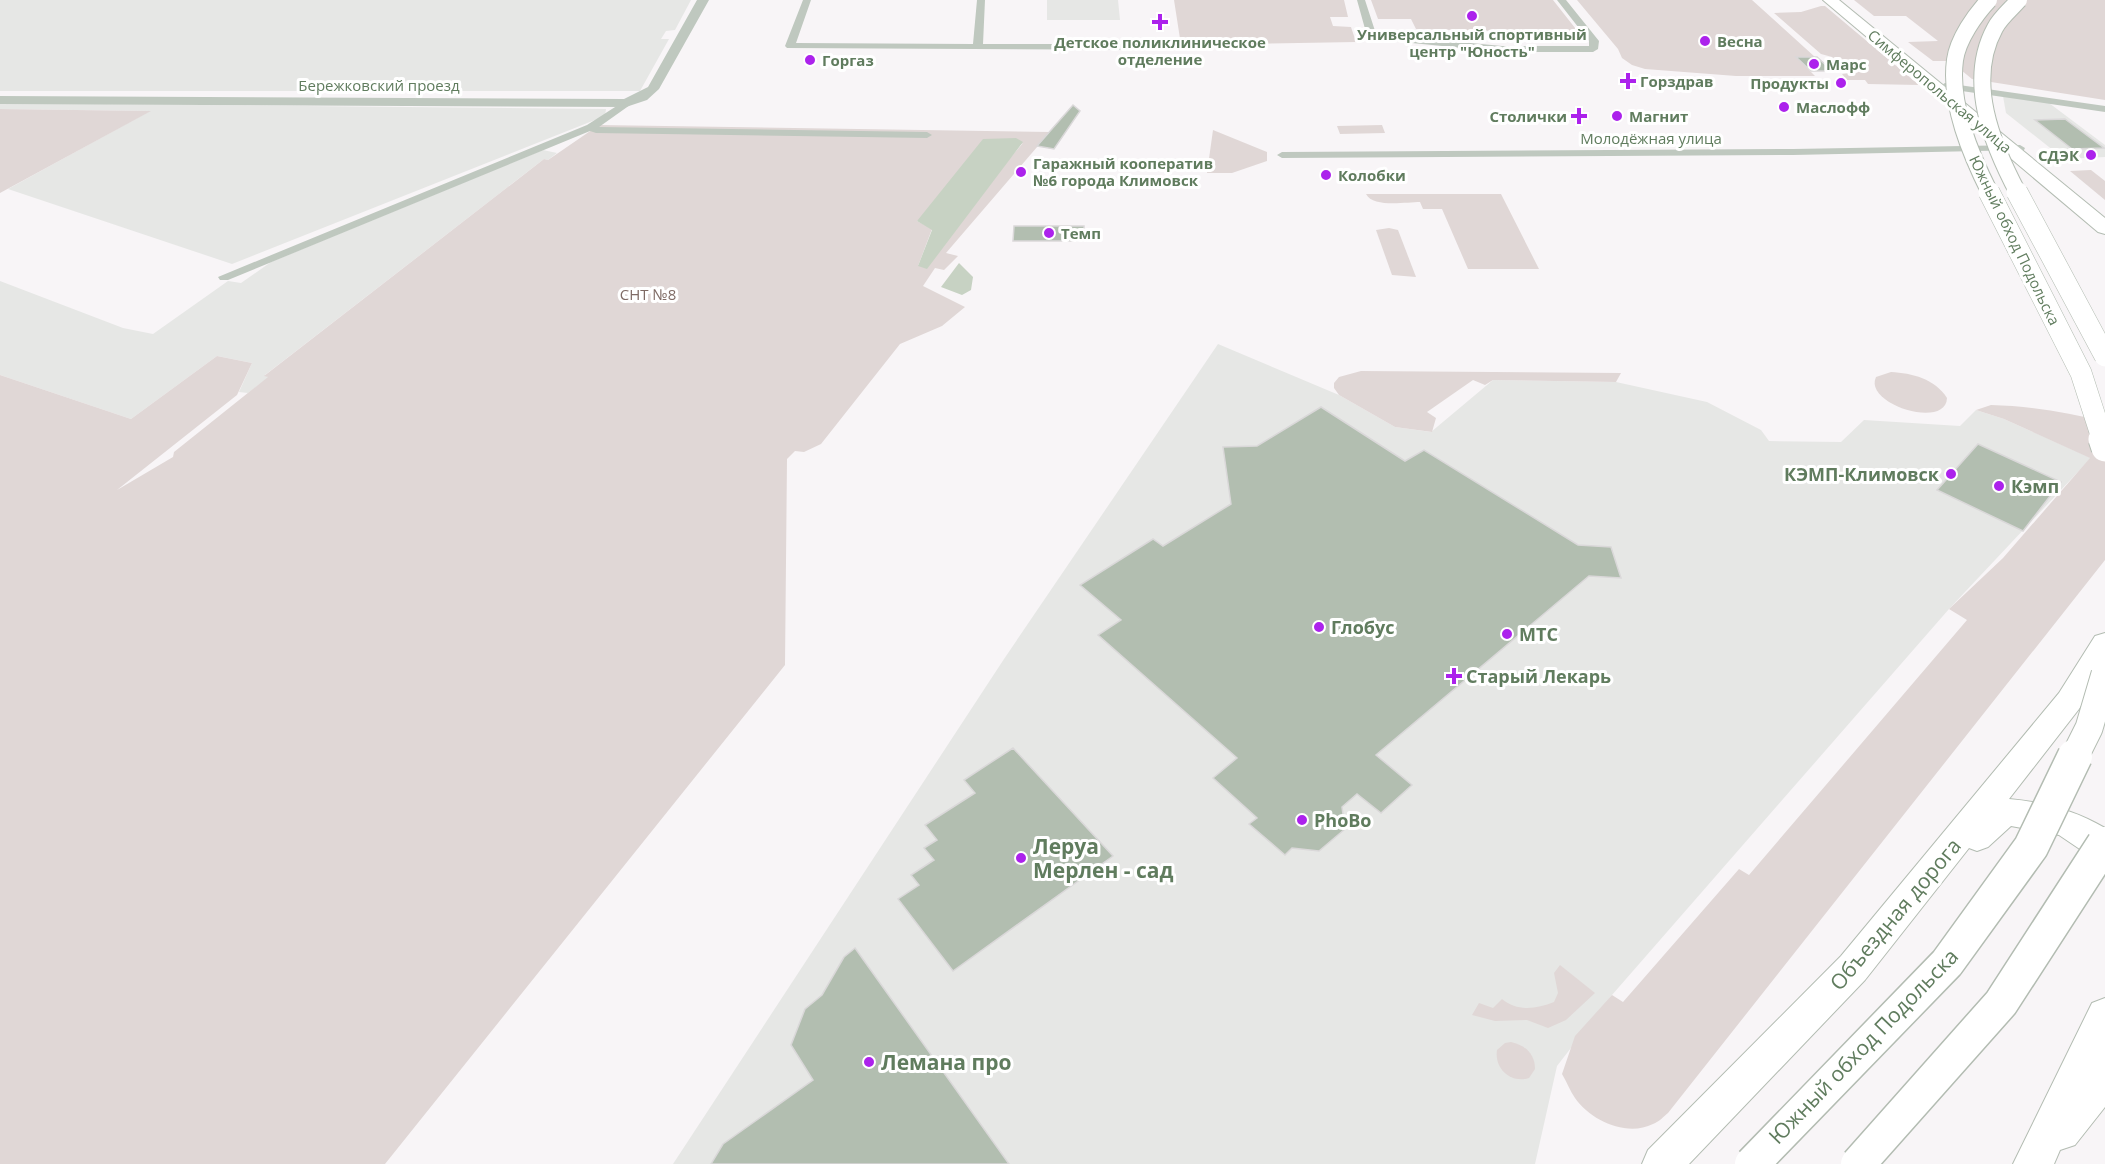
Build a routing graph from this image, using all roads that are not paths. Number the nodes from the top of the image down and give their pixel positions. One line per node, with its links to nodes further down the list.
1 (703, 0): 14 (street, Бережковский проезд)
2 (807, 0): 10 (street)
3 (981, 0): 10 (street)
4 (1361, 0): 5 (street)
5 (1561, 0)
6 (1830, 0): 18 (main road, Симферопольская улица)
7 (1842, 0): 12 (main road, Симферопольская улица)
8 (1989, 0): 24 (main road, Южный обход Подольска, bridge)
9 (2019, 0): 23 (main road, Южный обход Подольска, bridge)
10 (978, 46): 11 (street)
11 (1172, 47)
12 (1945, 86): 15 (street); 18 (main road, Симферопольская улица)
13 (0, 100): 14 (street, Бережковский проезд)
14 (626, 102): 16 (street)
15 (2105, 108)
16 (591, 127): 17 (street); 22 (street)
17 (927, 135)
18 (2014, 148): 19 (street, Молодёжная улица); 20 (main road, Симферопольская улица); 21 (main road, Симферопольская улица)
19 (1282, 155)
20 (2105, 217)
21 (2105, 228)
22 (224, 277)
23 (2105, 356)
24 (2105, 448)
25 (2105, 644): 29 (main road, Объездная дорога)
26 (2105, 674): 33 (main road, Южный обход Подольска, bridge)
27 (2105, 842): 34 (main road, bridge)
28 (2105, 848): 29 (main road)
29 (1918, 890): 32 (main road, Объездная дорога)
30 (2105, 1016): 35 (main road)
31 (2105, 1072): 35 (main road)
32 (1662, 1164)
33 (1752, 1164)
34 (1857, 1164)
35 (2033, 1164)

